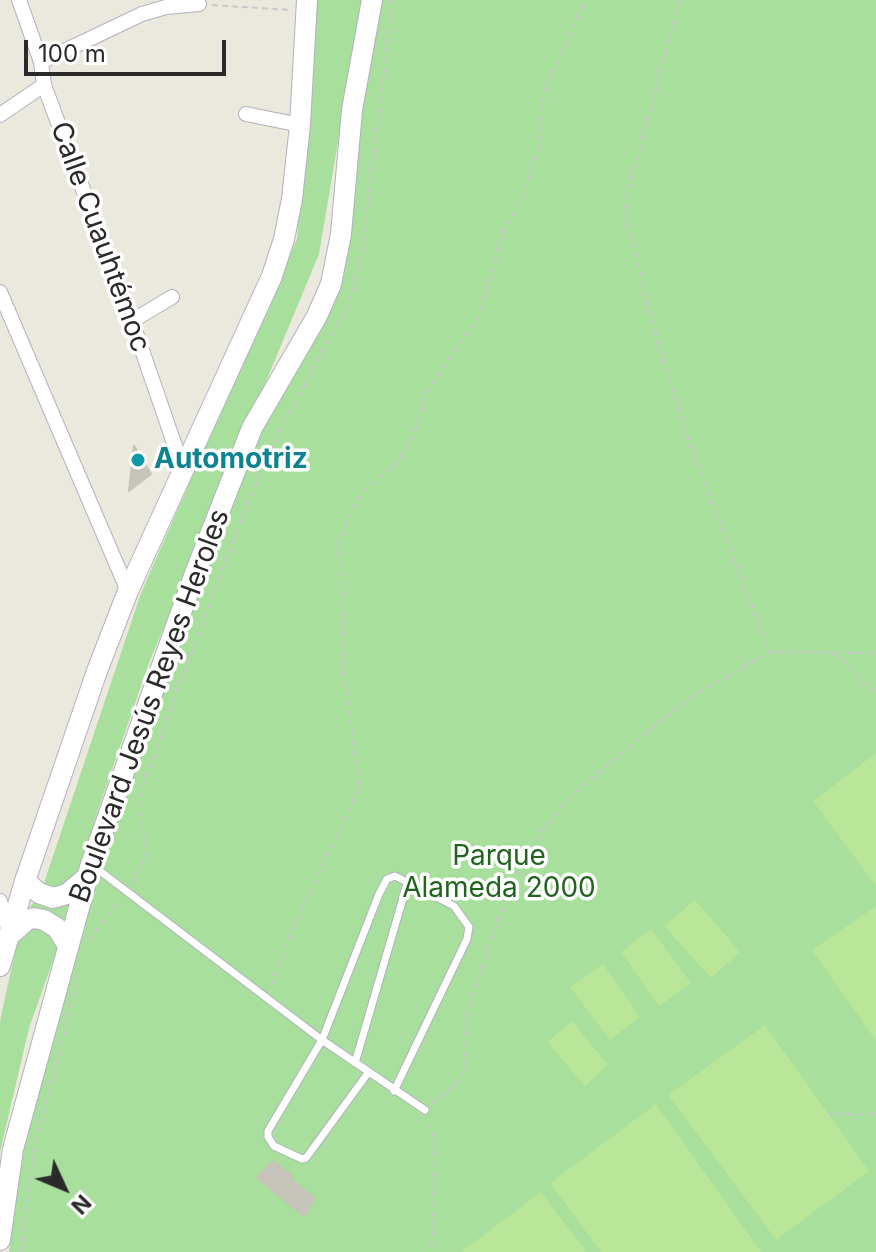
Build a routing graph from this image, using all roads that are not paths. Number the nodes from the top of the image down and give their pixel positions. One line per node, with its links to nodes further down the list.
1 (19, 0): 5 (street, Calle Cuauhtémoc)
2 (372, 0): 15 (main road, Boulevard Jesús Reyes Heroles)
3 (199, 4): 5 (street)
4 (307, 5): 9 (main road, Boulevard Jesús Reyes Heroles)
5 (41, 62): 6 (street, Calle Cuauhtémoc)
6 (44, 85): 8 (street); 12 (street, Calle Cuauhtémoc)
7 (246, 114): 9 (street)
8 (0, 115)
9 (300, 125): 13 (main road, Boulevard Jesús Reyes Heroles)
10 (0, 292): 14 (street)
11 (172, 297): 12 (street)
12 (132, 321): 13 (street, Calle Cuauhtémoc)
13 (184, 473): 14 (main road, Boulevard Jesús Reyes Heroles)
14 (128, 591): 16 (main road, Boulevard Jesús Reyes Heroles)
15 (89, 871): 16 (main road); 20 (main road, Boulevard Jesús Reyes Heroles); 22 (lane)
16 (25, 881): 19 (main road, Boulevard Jesús Reyes Heroles)
17 (408, 881): 22 (lane); 23 (lane); 25 (lane)
18 (0, 901): 19 (street)
19 (10, 935): 20 (main road); 21 (main road, Boulevard Jesús Reyes Heroles)
20 (67, 944): 27 (main road, Boulevard Jesús Reyes Heroles)
21 (0, 966)
22 (322, 1040): 23 (lane); 24 (lane)
23 (355, 1063): 24 (lane)
24 (368, 1073): 25 (lane)
25 (394, 1091): 26 (lane)
26 (425, 1110)
27 (0, 1240)

